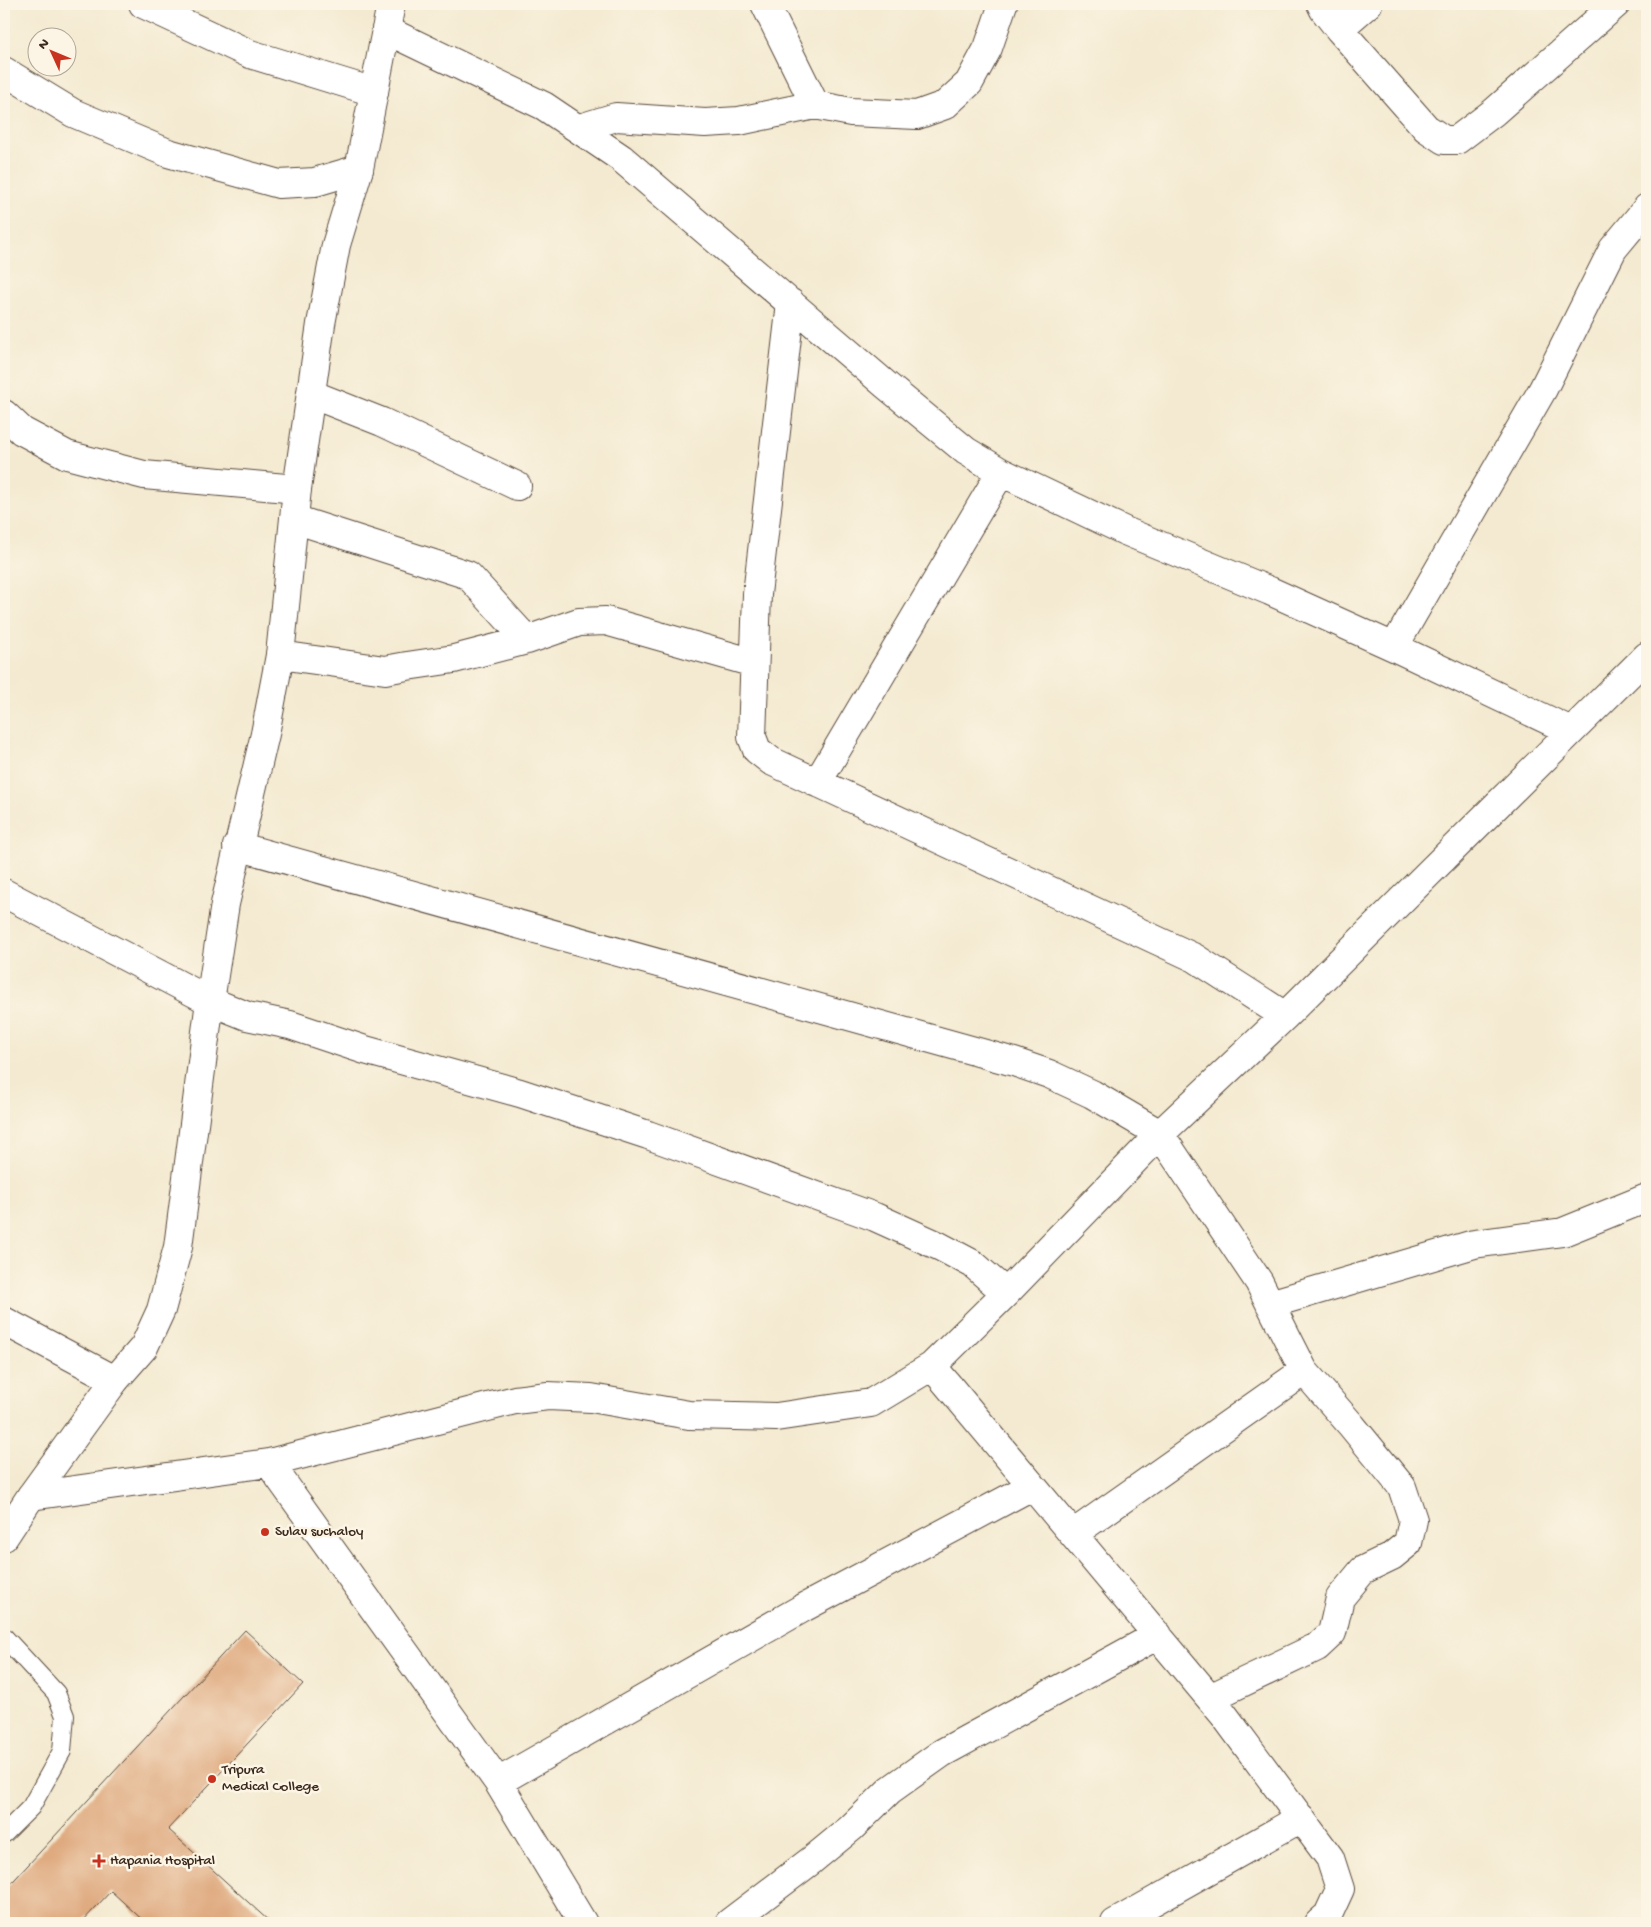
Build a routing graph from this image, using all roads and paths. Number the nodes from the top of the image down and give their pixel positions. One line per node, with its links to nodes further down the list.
1 (143, 4): 10 (street)
2 (765, 4): 11 (street)
3 (1003, 4): 11 (street)
4 (1321, 4): 8 (street)
5 (1368, 4): 8 (street)
6 (1616, 4): 8 (street)
7 (389, 17): 10 (street); 12 (street)
8 (1339, 29)
9 (4, 71): 13 (street)
10 (374, 92): 13 (street)
11 (815, 105): 12 (street)
12 (580, 128): 15 (street)
13 (358, 169): 16 (street)
14 (1647, 208): 23 (street)
15 (791, 303): 18 (street); 25 (street)
16 (311, 394): 19 (street); 20 (street)
17 (4, 414): 20 (street)
18 (1001, 472): 23 (street); 28 (street)
19 (517, 486)
20 (297, 489): 21 (street)
21 (294, 519): 22 (street); 24 (street)
22 (527, 640): 24 (street); 25 (street)
23 (1394, 647): 27 (street)
24 (280, 655): 29 (street)
25 (754, 663): 28 (street)
26 (1644, 668): 27 (street)
27 (1571, 731): 32 (street)
28 (817, 783): 32 (street)
29 (237, 846): 31 (street); 33 (street)
30 (4, 892): 31 (street)
31 (210, 1002): 35 (street); 40 (street)
32 (1286, 1016): 33 (street)
33 (1160, 1134): 35 (street); 36 (street)
34 (1647, 1198): 36 (street)
35 (1006, 1293): 38 (street)
36 (1270, 1304): 39 (street)
37 (4, 1321): 40 (street)
38 (932, 1366): 41 (street); 42 (street)
39 (1304, 1371): 44 (street); 48 (street)
40 (115, 1380): 43 (street)
41 (269, 1462): 43 (street); 49 (street)
42 (1032, 1486): 44 (street); 49 (street)
43 (31, 1496): 45 (street)
44 (1073, 1534): 46 (street)
45 (4, 1537)
46 (1158, 1635): 48 (street); 53 (street)
47 (4, 1637): 51 (lane)
48 (1210, 1698): 50 (street)
49 (498, 1782): 52 (street)
50 (1301, 1818): 54 (street); 55 (street)
51 (4, 1834)
52 (583, 1923)
53 (729, 1923)
54 (1115, 1923)
55 (1319, 1923)

